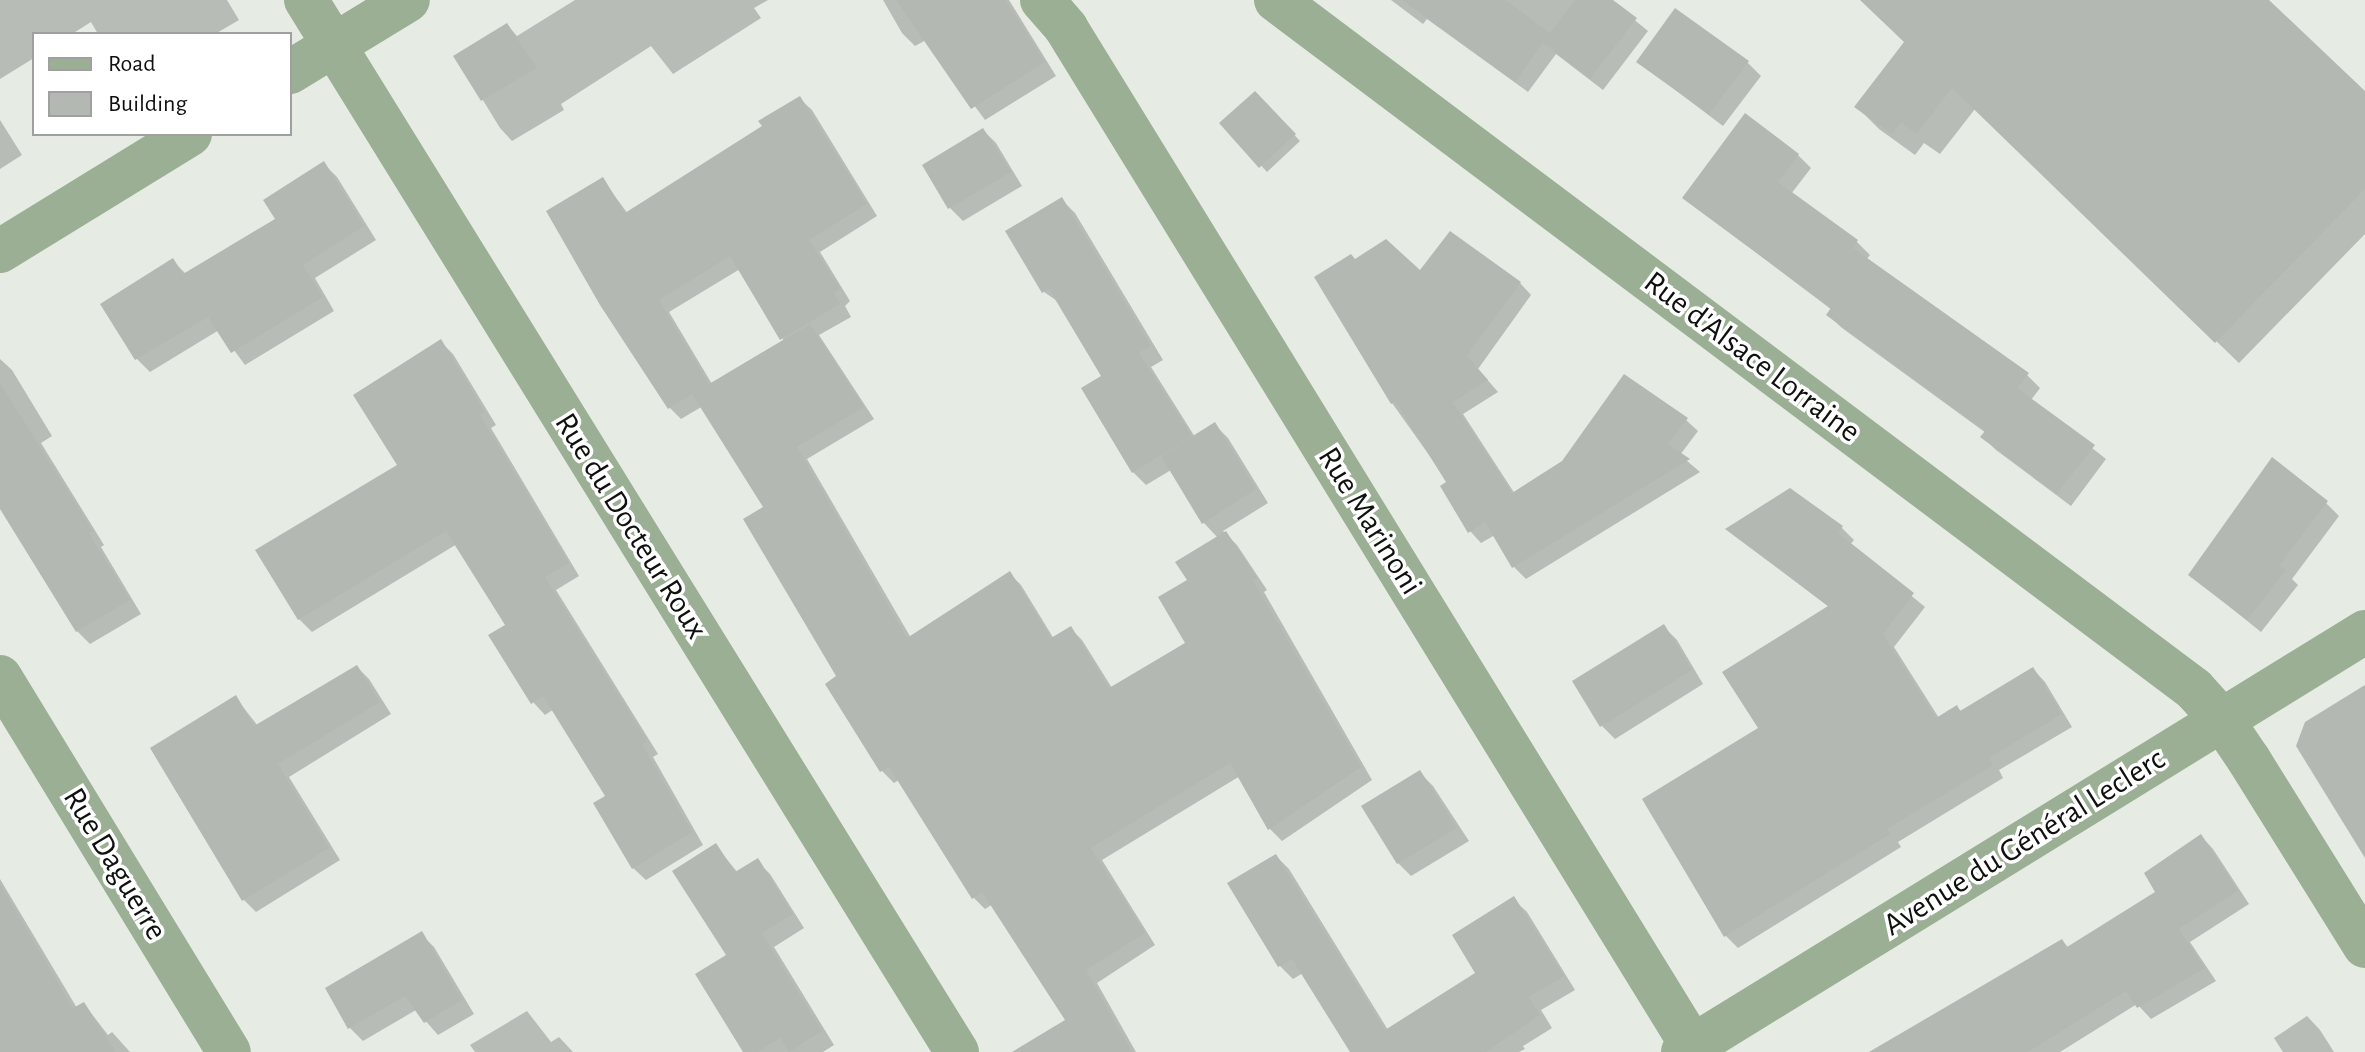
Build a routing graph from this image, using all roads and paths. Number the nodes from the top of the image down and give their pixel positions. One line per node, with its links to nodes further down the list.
1 (306, 0): 5 (street, Rue du Docteur Roux)
2 (408, 0): 5 (street)
3 (1042, 0): 13 (street, Rue Marinoni)
4 (1276, 0): 11 (street, Rue d'Alsace Lorraine)
5 (334, 45): 6 (street); 15 (street, Rue du Docteur Roux)
6 (292, 71)
7 (187, 136): 8 (street)
8 (0, 251)
9 (2365, 632): 11 (street, Avenue du Général Leclerc)
10 (0, 677): 14 (street, Rue Daguerre)
11 (2222, 720): 12 (street, Rue d'Alsace Lorraine); 13 (street, Avenue du Général Leclerc)
12 (2365, 946)
13 (1690, 1050)
14 (229, 1052)
15 (957, 1052)

